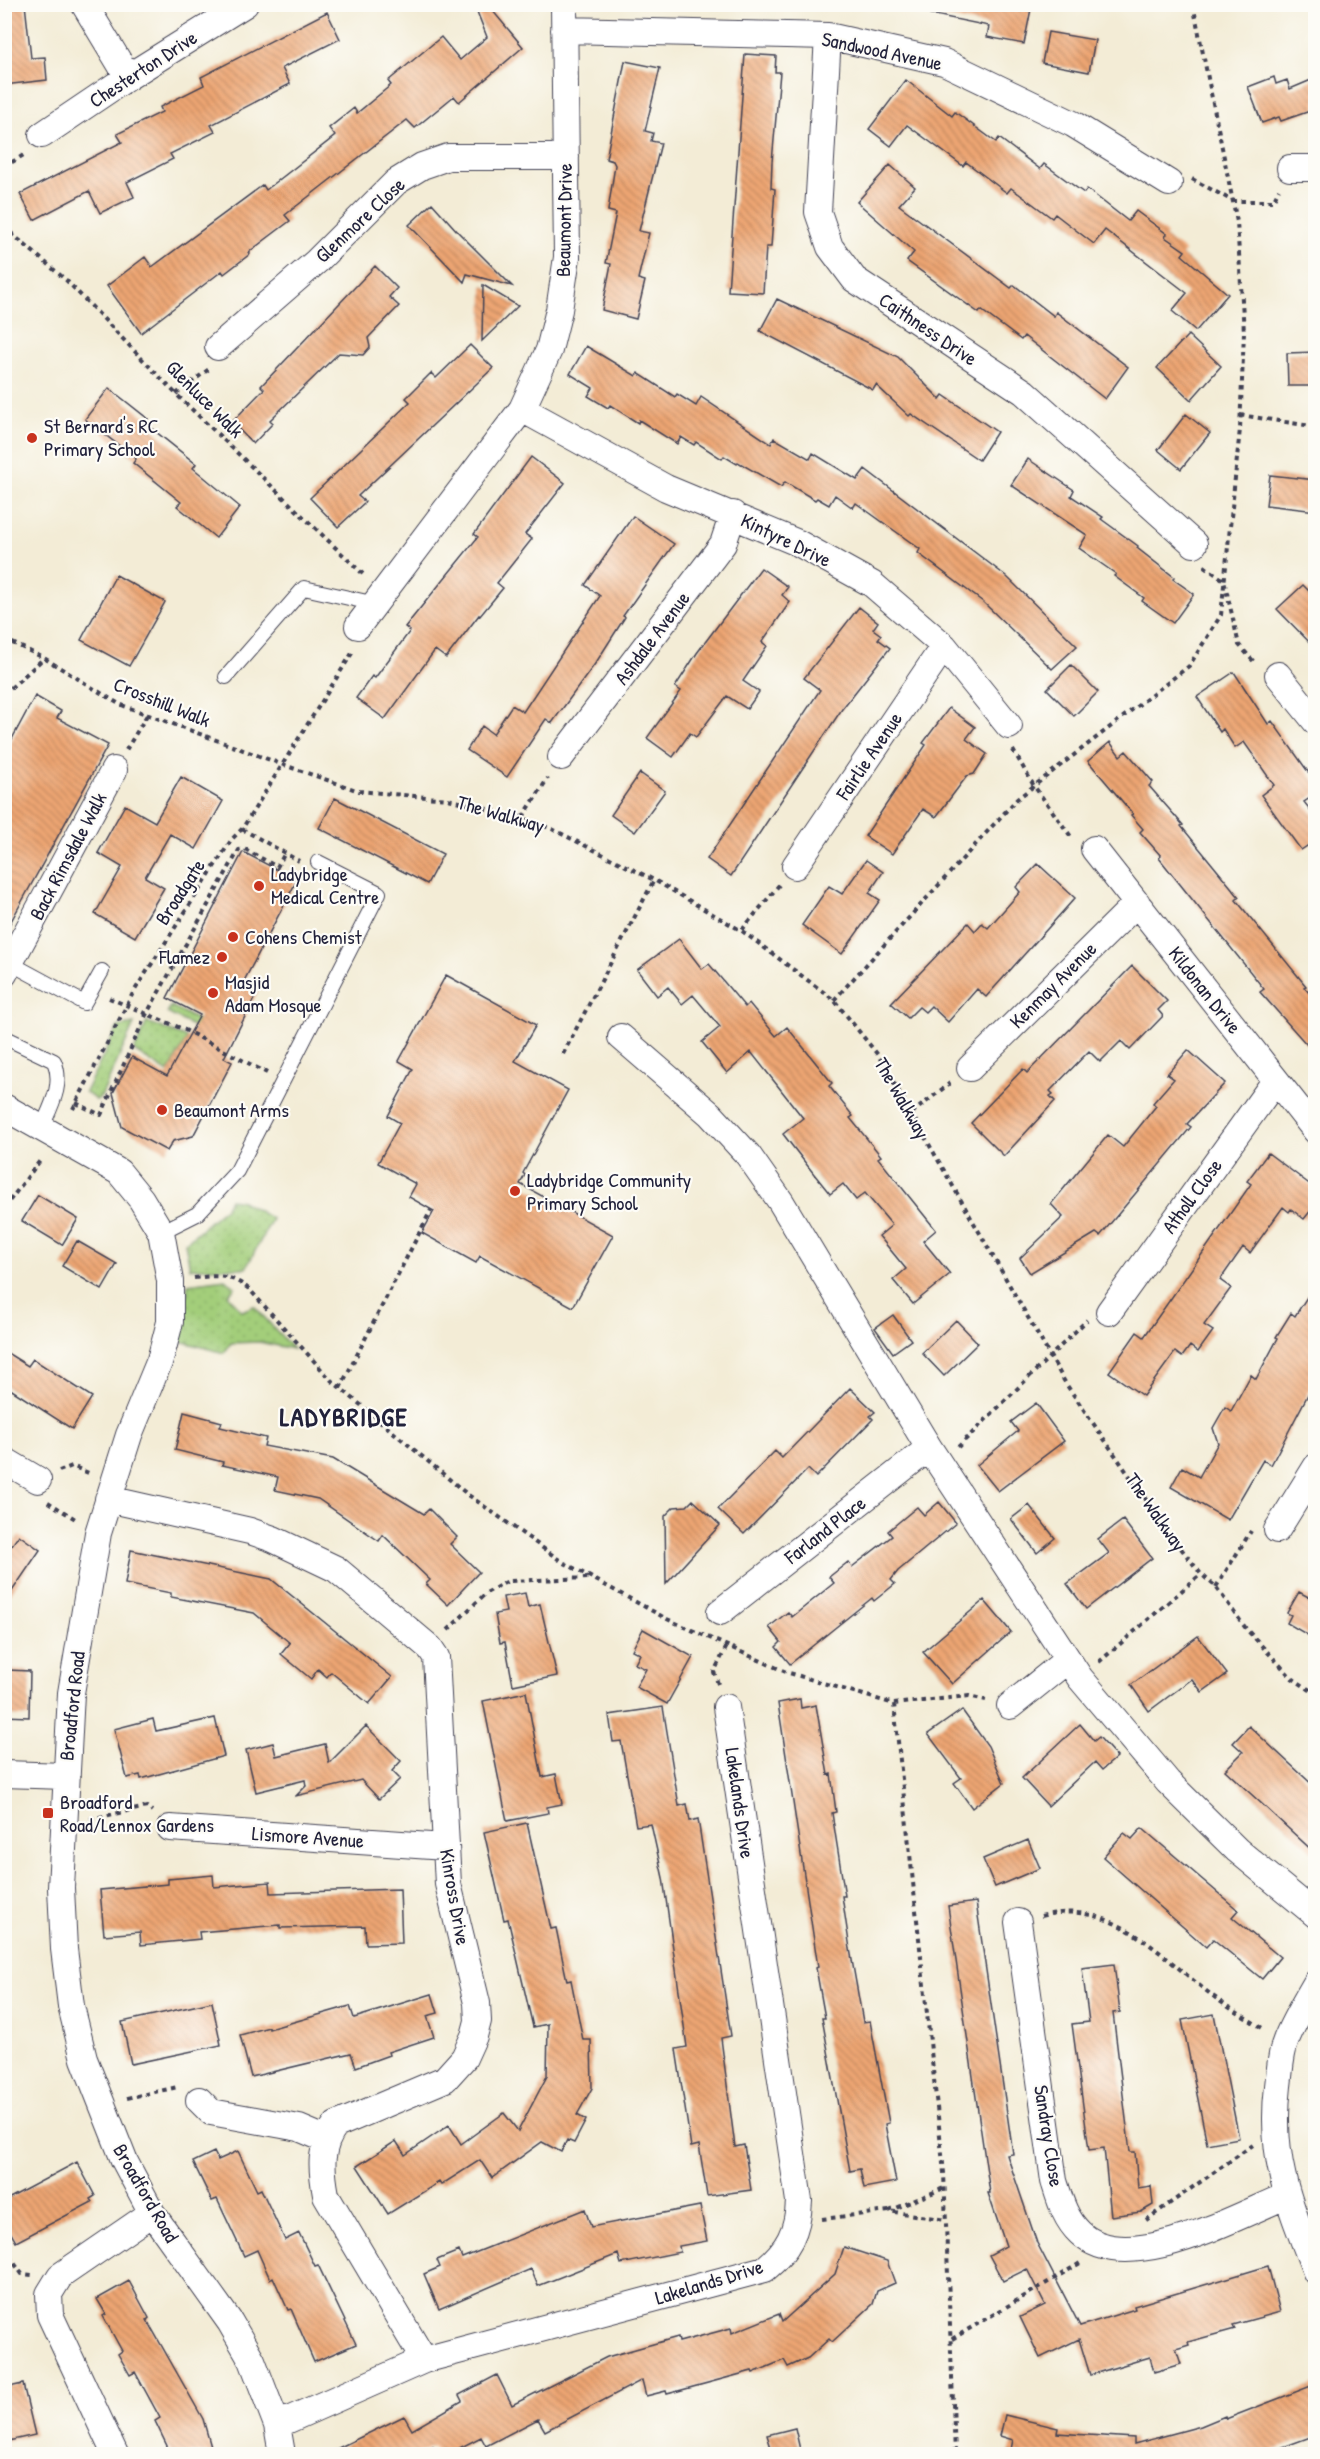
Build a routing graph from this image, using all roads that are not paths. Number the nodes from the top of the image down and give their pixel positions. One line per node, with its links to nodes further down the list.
1 (84, 4): 6 (street)
2 (245, 4): 6 (street, Chesterton Drive)
3 (564, 4): 4 (street, Beaumont Drive)
4 (564, 30): 5 (street, Sandwood Avenue); 8 (street, Beaumont Drive)
5 (828, 36): 11 (street, Sandwood Avenue); 15 (street, Caithness Drive)
6 (128, 77): 7 (street, Chesterton Drive)
7 (42, 135)
8 (566, 157): 12 (street, Glenmore Close); 13 (street, Beaumont Drive)
9 (1290, 168): 10 (street)
10 (1316, 168)
11 (1169, 183)
12 (218, 347)
13 (522, 409): 14 (street, Kintyre Drive); 16 (street, Beaumont Drive)
14 (733, 514): 18 (street, Kintyre Drive); 23 (street, Ashdale Avenue)
15 (1194, 544)
16 (379, 599): 17 (street, Beaumont Drive); 20 (lane)
17 (358, 626)
18 (944, 646): 22 (street, Kintyre Drive); 27 (street, Fairlie Avenue)
19 (1278, 675): 21 (street)
20 (226, 677)
21 (1316, 722)
22 (1009, 726)
23 (561, 757)
24 (114, 770): 29 (street, Back Rimsdale Walk)
25 (1094, 849): 28 (street, Kildonan Drive)
26 (318, 862): 38 (lane)
27 (795, 866)
28 (1137, 903): 33 (street, Kenmay Avenue); 34 (street, Kildonan Drive)
29 (7, 969): 30 (lane)
30 (102, 970)
31 (4, 1037): 37 (lane)
32 (621, 1037): 40 (street)
33 (970, 1068)
34 (1275, 1081): 36 (street, Kildonan Drive); 39 (street, Atholl Close)
35 (4, 1107): 37 (street, Broadford Road)
36 (1316, 1131)
37 (51, 1132): 38 (street, Broadford Road)
38 (161, 1232): 44 (street, Broadford Road)
39 (1109, 1312)
40 (934, 1457): 46 (street, Farland Place); 47 (street)
41 (4, 1460): 43 (street)
42 (1316, 1467): 45 (street)
43 (39, 1480)
44 (110, 1492): 51 (street, Broadford Road); 53 (street, Kinross Drive)
45 (1277, 1530)
46 (720, 1612)
47 (1073, 1670): 48 (street); 54 (street)
48 (1010, 1706)
49 (726, 1707): 62 (street, Lakelands Drive)
50 (4, 1774): 51 (street)
51 (65, 1776): 60 (street, Broadford Road)
52 (170, 1828): 53 (street, Lismore Avenue)
53 (445, 1847): 58 (street, Kinross Drive)
54 (1316, 1915)
55 (1018, 1923): 59 (street, Sandray Close)
56 (1316, 1983): 59 (street)
57 (200, 2100): 58 (street)
58 (325, 2139): 62 (street)
59 (1286, 2196): 61 (street)
60 (152, 2213): 63 (street, Broadford Road); 64 (street)
61 (1316, 2272)
62 (424, 2360): 63 (street, Lakelands Drive)
63 (277, 2425): 65 (street, Broadford Road)
64 (115, 2454)
65 (282, 2454)

